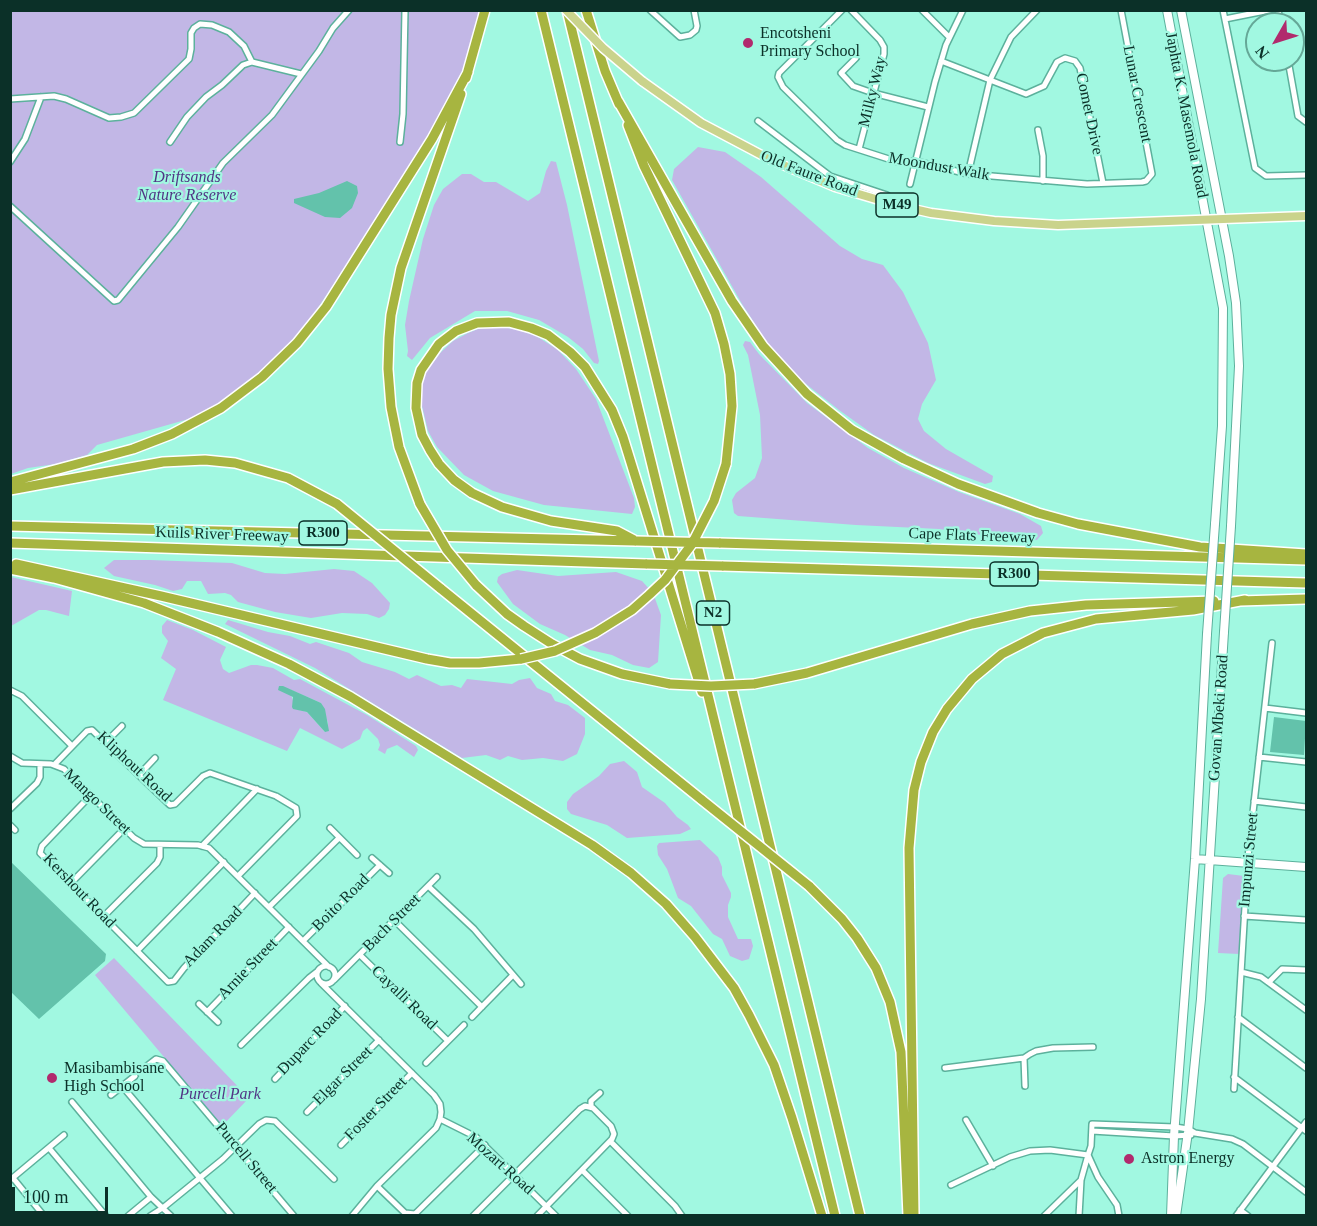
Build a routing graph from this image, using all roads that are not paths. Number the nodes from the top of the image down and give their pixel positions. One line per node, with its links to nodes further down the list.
1 (349, 10): 26 (street)
2 (405, 10): 37 (street)
3 (485, 10): 24 (highway)
4 (541, 10): 69 (highway, N2)
5 (566, 10): 47 (main road, Old Faure Road / M49, bridge); 202 (highway, N2)
6 (586, 10): 31 (highway)
7 (650, 10): 8 (street)
8 (694, 10)
9 (842, 10): 38 (street, Moondust Walk)
10 (851, 10): 28 (street, Milky Way)
11 (922, 10): 20 (street)
12 (963, 10): 20 (street)
13 (1037, 10): 27 (street)
14 (1121, 10): 43 (street, Lunar Crescent)
15 (1167, 10): 50 (main road, Japhta K. Masemola Road)
16 (1181, 10): 51 (main road, Japhta K. Masemola Road)
17 (1223, 10): 19 (street)
18 (1270, 10): 19 (street)
19 (1225, 19): 42 (street)
20 (949, 37): 22 (street)
21 (856, 58): 28 (street)
22 (941, 61): 27 (street, Comet Drive); 32 (street)
23 (252, 62): 26 (street); 29 (street); 36 (street)
24 (468, 72): 52 (highway); 63 (highway, bridge)
25 (1290, 72): 34 (street)
26 (301, 74): 48 (street)
27 (990, 80): 41 (street); 45 (street, Comet Drive)
28 (873, 93): 32 (street); 38 (street, Milky Way)
29 (41, 97): 30 (street); 40 (street)
30 (10, 99)
31 (618, 101): 57 (highway); 59 (highway, bridge)
32 (928, 107): 39 (street)
33 (758, 121): 47 (street)
34 (1306, 123)
35 (1038, 130): 44 (street)
36 (170, 142)
37 (400, 142)
38 (859, 149): 39 (street, Moondust Walk)
39 (915, 161): 41 (street, Moondust Walk); 46 (street)
40 (10, 162)
41 (968, 174): 44 (street, Moondust Walk)
42 (1306, 175)
43 (1150, 178): 45 (street, Moondust Walk)
44 (1042, 181): 45 (street, Moondust Walk)
45 (1103, 183)
46 (910, 184)
47 (896, 205): 50 (main road, Old Faure Road / M49)
48 (10, 206)
49 (1306, 216): 51 (main road, M49)
50 (1207, 220): 51 (main road, M49); 91 (main road, Govan Mbeki Road, bridge)
51 (1222, 220): 92 (main road, Govan Mbeki Road, bridge)
52 (10, 482)
53 (10, 490): 203 (highway, bridge)
54 (10, 526): 55 (highway, Kuils River Freeway / R300)
55 (636, 541): 58 (highway, Cape Flats Freeway / R300, bridge); 69 (highway)
56 (10, 543): 61 (highway, Kuils River Freeway / R300, bridge)
57 (1306, 554)
58 (1306, 560)
59 (10, 563)
60 (10, 569): 200 (highway)
61 (1306, 583)
62 (1306, 599): 63 (highway)
63 (1245, 600): 204 (highway)
64 (1272, 643): 66 (street, Impunzi Street)
65 (10, 690): 71 (street)
66 (1265, 708): 67 (street); 73 (street, Impunzi Street)
67 (1306, 712)
68 (122, 726): 70 (street)
69 (717, 730): 201 (highway, N2)
70 (106, 742): 71 (street, Kliphout Road); 78 (street, Kliphout Road)
71 (72, 746): 77 (street, Kliphout Road)
72 (10, 756): 76 (street, Mango Street)
73 (1259, 757): 75 (street); 81 (street, Impunzi Street)
74 (155, 758): 78 (street)
75 (1306, 762)
76 (40, 764): 77 (street, Mango Street); 83 (street)
77 (54, 765): 80 (street, Mango Street)
78 (139, 775): 79 (street, Kliphout Road)
79 (257, 789): 88 (street); 98 (street, Kliphout Road)
80 (91, 795): 85 (street, Mango Street); 100 (street, Kershout Road)
81 (1254, 801): 82 (street); 94 (street, Impunzi Street)
82 (1306, 807)
83 (10, 809)
84 (330, 828): 86 (street)
85 (124, 829): 87 (street, Mango Street); 100 (street)
86 (339, 838): 89 (street); 103 (street)
87 (160, 846): 88 (street, Mango Street); 105 (street)
88 (202, 846): 93 (street)
89 (357, 855)
90 (372, 858): 95 (street, Boito Road)
91 (1195, 859): 92 (main road); 162 (main road, Govan Mbeki Road)
92 (1210, 860): 94 (main road); 163 (main road, Govan Mbeki Road)
93 (224, 862): 98 (street); 110 (street)
94 (1247, 863): 96 (main road); 104 (street, Impunzi Street)
95 (380, 865): 97 (street, Boito Road); 109 (street, Boito Road)
96 (1306, 867)
97 (389, 873)
98 (238, 876): 102 (street)
99 (437, 877): 101 (street, Bach Street)
100 (70, 884): 105 (street, Kershout Road)
101 (428, 886): 107 (street, Bach Street); 118 (street)
102 (255, 893): 103 (street); 120 (street, Adam Road)
103 (269, 907): 108 (street)
104 (1244, 916): 106 (street); 117 (street, Impunzi Street)
105 (103, 917): 110 (street, Kershout Road)
106 (1306, 920)
107 (394, 921): 111 (street, Bach Street); 128 (street)
108 (289, 927): 109 (street); 130 (street, Arnie Street)
109 (303, 941): 112 (street)
110 (137, 951): 120 (street, Kershout Road)
111 (360, 955): 114 (street, Bach Street); 136 (street, Cayalli Road)
112 (319, 957): 113 (street); 115 (street)
113 (330, 968): 114 (street); 115 (street); 119 (street)
114 (346, 969): 119 (street, Bach Street)
115 (318, 970): 121 (street); 124 (street)
116 (1306, 970): 122 (street)
117 (1240, 972): 122 (street); 132 (street, Impunzi Street)
118 (513, 975): 123 (street); 128 (street)
119 (333, 981): 121 (street); 125 (street)
120 (172, 982)
121 (320, 982): 124 (street); 125 (street)
122 (1269, 982): 129 (street)
123 (520, 984)
124 (301, 986): 137 (street)
125 (334, 995): 127 (street)
126 (199, 1004): 130 (street)
127 (345, 1006): 135 (street); 147 (street, Duparc Road)
128 (482, 1006): 131 (street)
129 (1306, 1010)
130 (207, 1012): 133 (street)
131 (472, 1017)
132 (1238, 1017): 143 (street); 146 (street, Impunzi Street)
133 (218, 1022)
134 (464, 1025): 136 (street)
135 (379, 1040): 144 (street); 155 (street, Elgar Street)
136 (448, 1041): 140 (street)
137 (241, 1045)
138 (1093, 1047): 139 (street)
139 (1024, 1058): 142 (street); 149 (street)
140 (426, 1063)
141 (147, 1066): 169 (street, Purcell Street)
142 (945, 1068)
143 (1306, 1068)
144 (412, 1073): 156 (street); 168 (street, Foster Street)
145 (135, 1076): 148 (street)
146 (1234, 1077): 150 (street, Impunzi Street); 160 (street)
147 (275, 1079)
148 (122, 1086): 152 (street); 176 (street)
149 (1025, 1086)
150 (1233, 1089)
151 (600, 1093): 154 (street)
152 (111, 1095)
153 (72, 1102): 183 (street)
154 (591, 1107): 166 (street); 175 (street)
155 (308, 1112)
156 (440, 1119): 167 (street, Mozart Road); 181 (street)
157 (966, 1120): 172 (street)
158 (1306, 1122): 160 (street)
159 (1130, 1126): 161 (street); 162 (street); 164 (street)
160 (1304, 1129): 173 (street)
161 (1092, 1131): 164 (street); 171 (street)
162 (1175, 1132): 163 (street); 164 (street); 208 (main road, Govan Mbeki Road)
163 (1190, 1133): 173 (street); 209 (main road, Govan Mbeki Road)
164 (1130, 1134)
165 (64, 1135): 170 (street)
166 (610, 1142): 174 (street); 199 (street)
167 (485, 1145): 175 (street, Mozart Road); 181 (street)
168 (341, 1146)
169 (237, 1147): 176 (street); 178 (street); 193 (street, Purcell Street)
170 (49, 1148): 177 (street); 188 (street)
171 (1088, 1155): 172 (street); 179 (street); 207 (street)
172 (993, 1166): 180 (street)
173 (1273, 1166): 182 (street); 186 (street)
174 (582, 1170): 184 (street); 198 (street)
175 (514, 1174): 184 (street, Mozart Road); 195 (street)
176 (201, 1177): 185 (street); 192 (street)
177 (12, 1179): 187 (street)
178 (334, 1179)
179 (1081, 1179): 205 (street); 206 (street)
180 (951, 1185)
181 (377, 1186): 194 (street)
182 (1306, 1192)
183 (151, 1197): 185 (street); 189 (street)
184 (546, 1206): 196 (street); 197 (street, Mozart Road)
185 (164, 1207): 190 (street); 191 (street)
186 (1240, 1210): 210 (street); 211 (street)
187 (44, 1215)
188 (106, 1215)
189 (128, 1215)
190 (150, 1215)
191 (171, 1215)
192 (232, 1215)
193 (294, 1215)
194 (352, 1215)
195 (472, 1215)
196 (537, 1215)
197 (556, 1215)
198 (628, 1215)
199 (682, 1215)
200 (822, 1215)
201 (835, 1215)
202 (860, 1215)
203 (908, 1215)
204 (914, 1215)
205 (1044, 1215)
206 (1079, 1215)
207 (1119, 1215)
208 (1171, 1215)
209 (1176, 1215)
210 (1236, 1215)
211 (1248, 1215)

